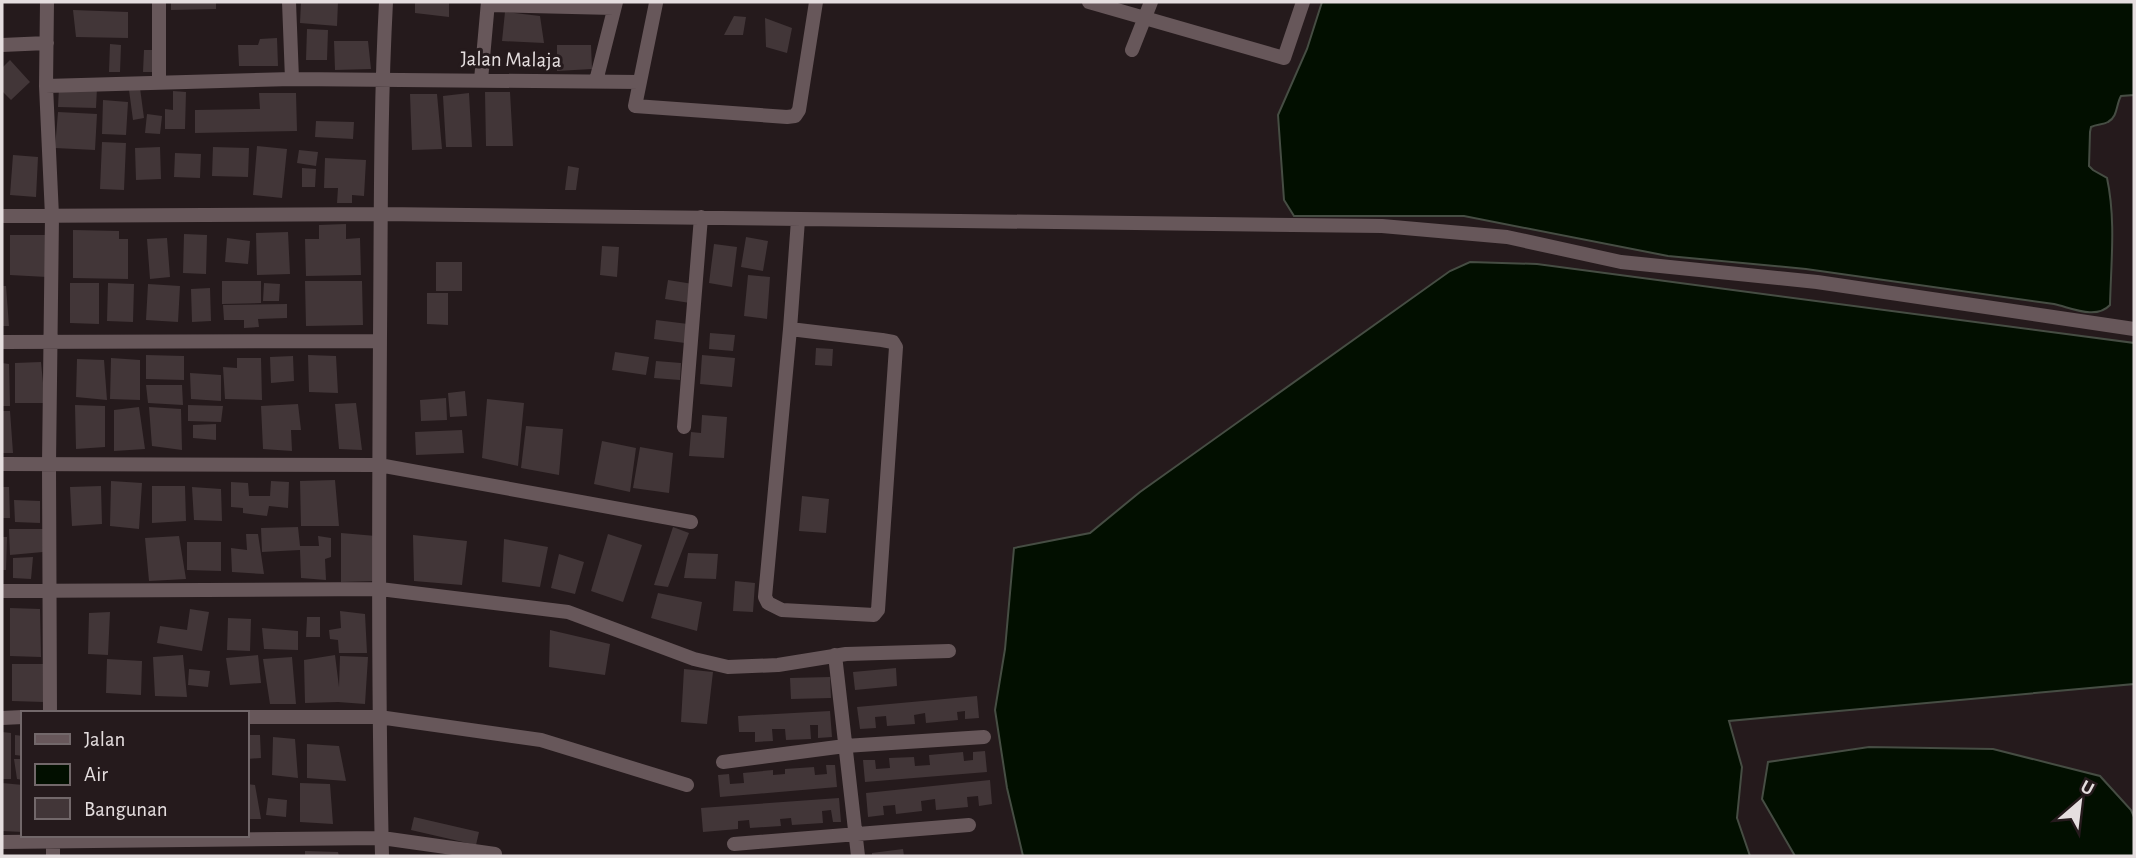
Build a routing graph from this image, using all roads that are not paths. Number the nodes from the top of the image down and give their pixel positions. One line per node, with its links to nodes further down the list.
1 (47, 2): 13 (street)
2 (159, 2): 20 (street)
3 (289, 2): 16 (street)
4 (386, 2): 17 (street)
5 (816, 2): 21 (street)
6 (1089, 2): 12 (street)
7 (1152, 2): 12 (street)
8 (1303, 2): 12 (street)
9 (488, 3): 11 (street); 18 (street)
10 (656, 4): 21 (street)
11 (615, 5): 19 (street)
12 (1145, 18): 15 (street)
13 (47, 43): 14 (street); 22 (street)
14 (2, 45)
15 (1132, 50)
16 (292, 79): 17 (street, Jalan Malaja); 20 (street, Jalan Malaja)
17 (383, 80): 18 (street, Jalan Malaja); 23 (street)
18 (481, 80): 19 (street, Jalan Malaja)
19 (596, 81): 21 (street, Jalan Malaja)
20 (159, 82): 22 (street, Jalan Malaja)
21 (640, 82)
22 (46, 86): 24 (street)
23 (382, 214): 24 (street); 26 (street); 30 (street)
24 (52, 215): 25 (street); 32 (street)
25 (2, 216)
26 (701, 217): 27 (street); 33 (street)
27 (798, 220): 28 (street); 29 (street)
28 (790, 329): 28 (street)
29 (2134, 329)
30 (380, 341): 32 (street); 36 (street)
31 (2, 342): 32 (street)
32 (50, 342): 35 (street)
33 (684, 427)
34 (2, 464): 35 (street)
35 (49, 464): 36 (street); 39 (street)
36 (379, 465): 37 (street); 38 (street)
37 (691, 522)
38 (380, 589): 39 (street); 42 (street); 45 (street)
39 (50, 590): 40 (street); 43 (street)
40 (2, 591)
41 (949, 651): 42 (street)
42 (835, 655): 49 (street)
43 (50, 711)
44 (248, 717): 45 (street)
45 (379, 717): 51 (street); 54 (street)
46 (2, 718): 47 (street)
47 (21, 718)
48 (984, 737): 49 (street)
49 (845, 746): 50 (street); 53 (street)
50 (723, 762)
51 (687, 785)
52 (969, 825): 53 (street)
53 (855, 834): 57 (street); 60 (street)
54 (382, 838): 56 (street); 58 (street); 59 (street)
55 (2, 842): 56 (street)
56 (53, 844)
57 (734, 844)
58 (495, 854)
59 (382, 856)
60 (858, 856)

